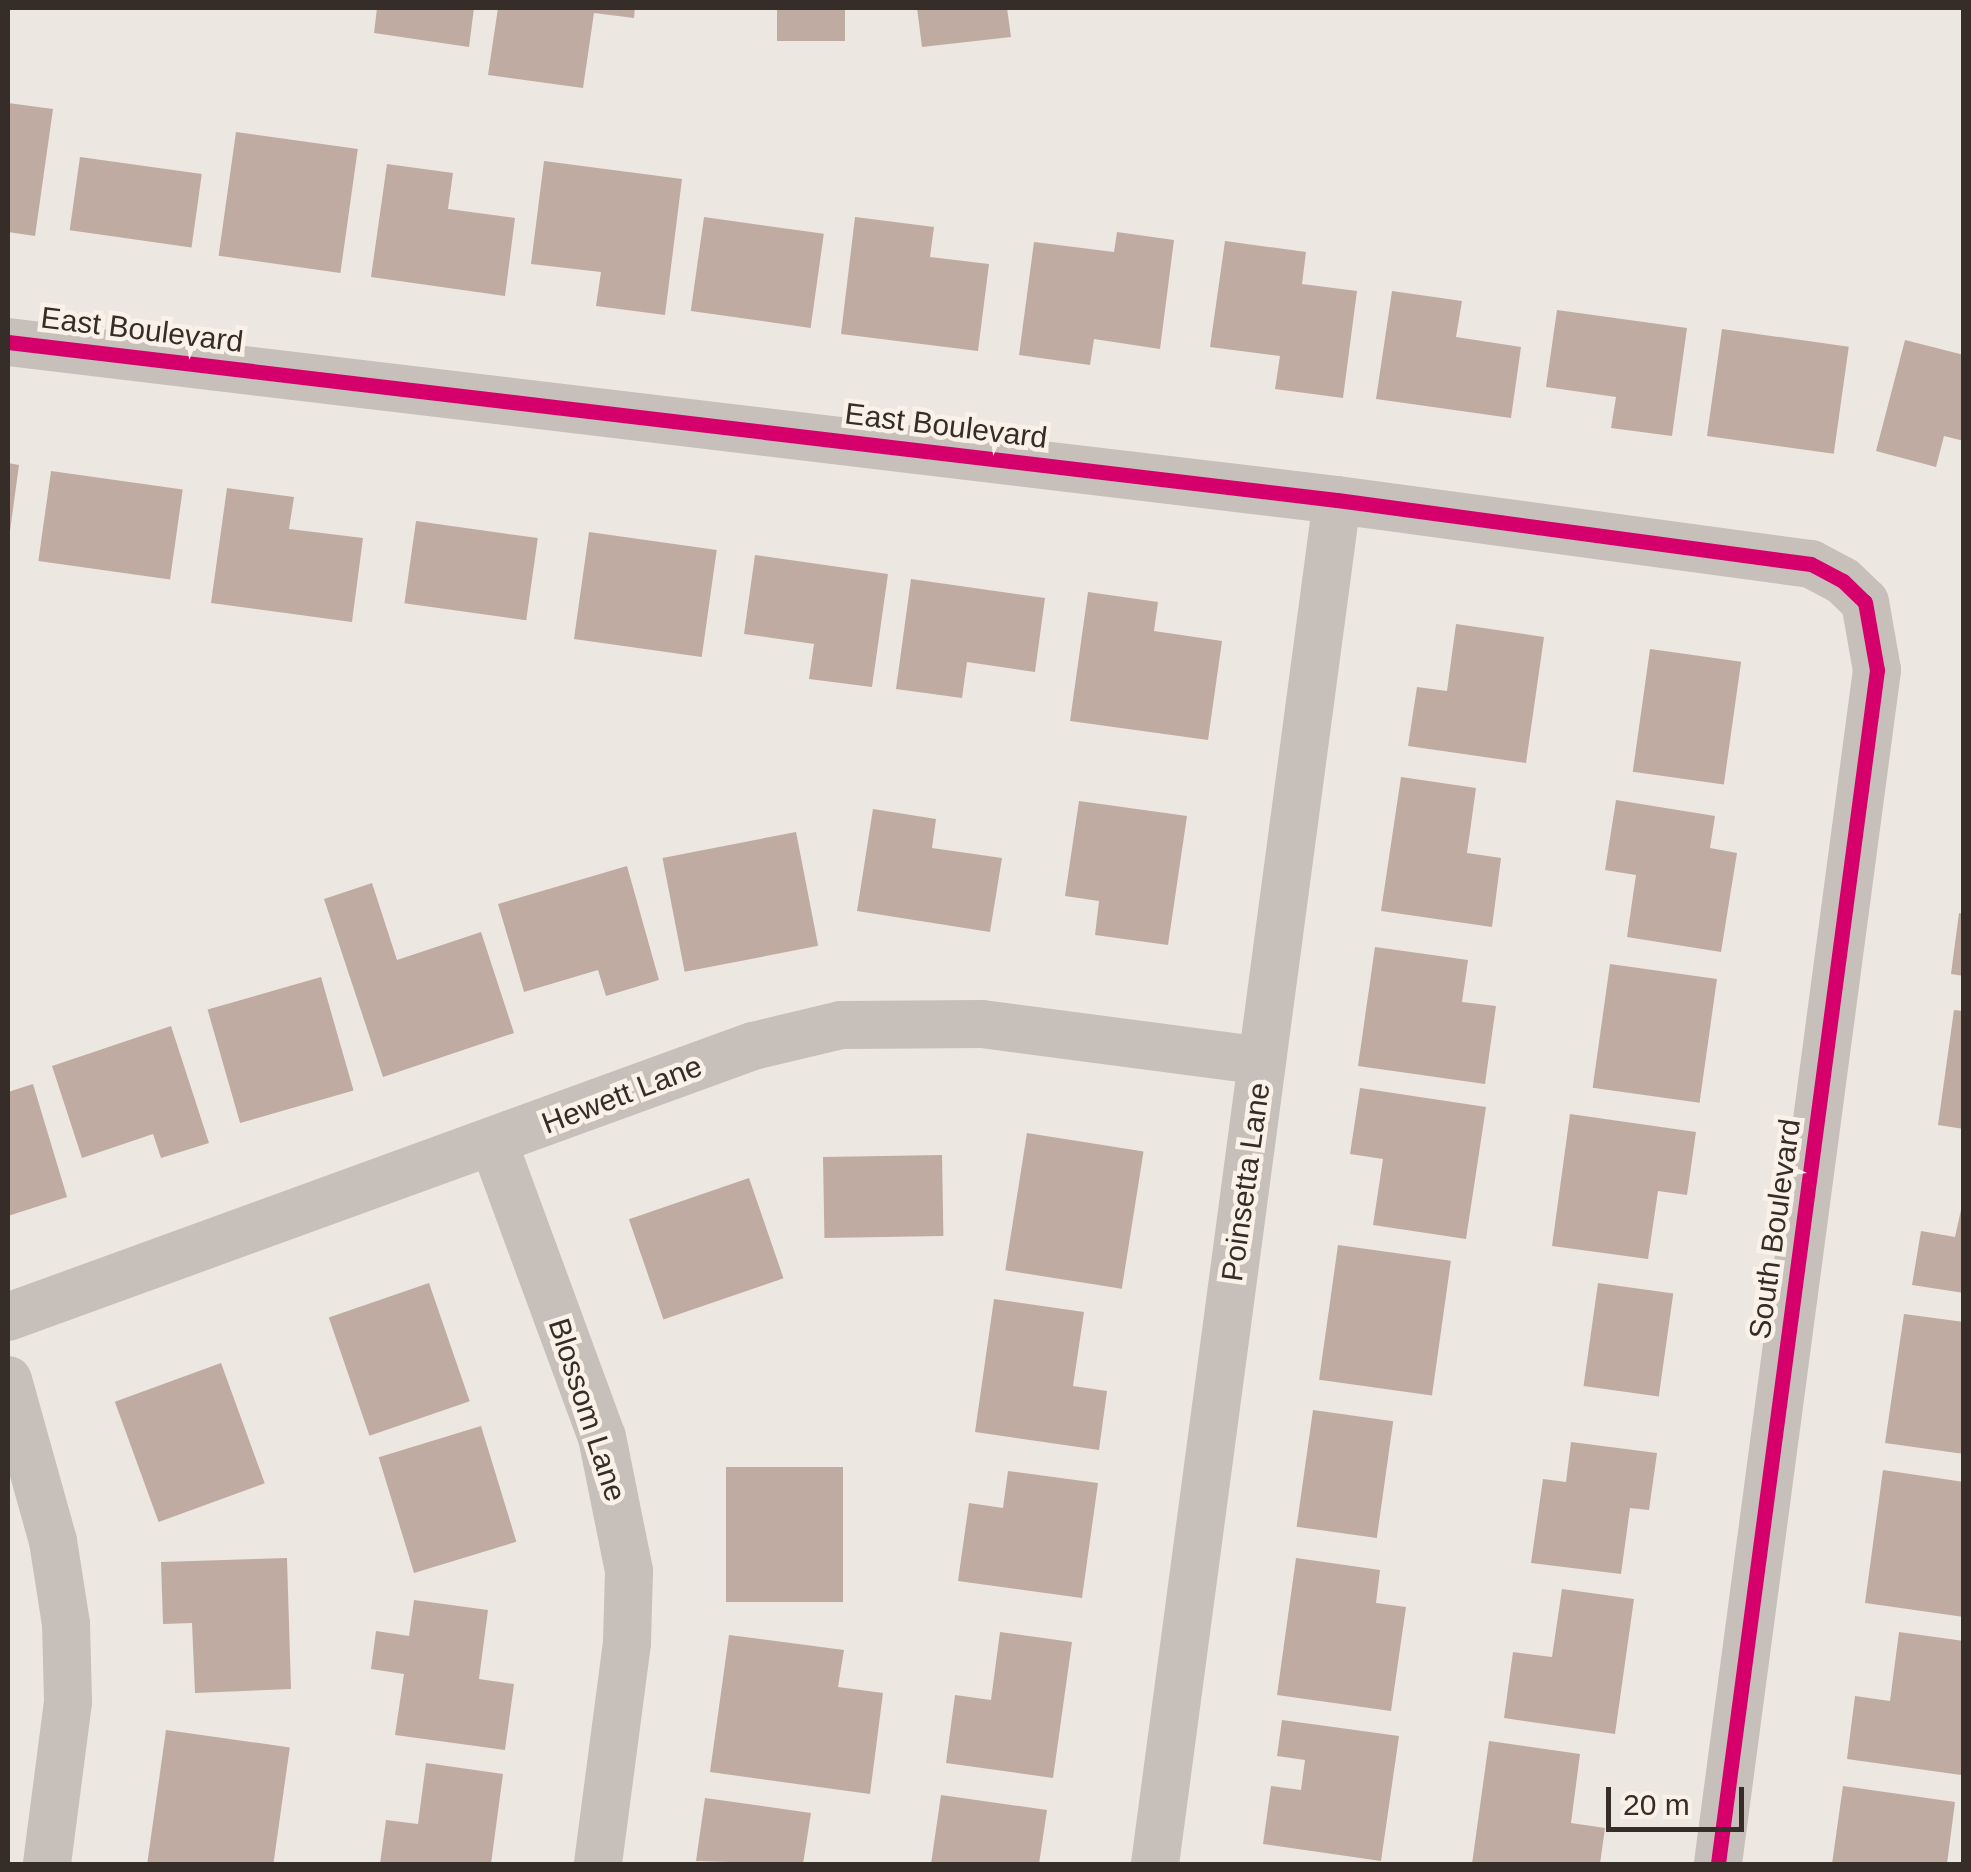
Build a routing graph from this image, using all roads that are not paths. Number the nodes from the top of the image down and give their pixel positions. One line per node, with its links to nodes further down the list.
1 (8, 342): 2 (street, East Boulevard)
2 (1336, 500): 3 (street, East Boulevard); 4 (street, Poinsetta Lane)
3 (1865, 602): 11 (street, South Boulevard)
4 (1262, 1061): 5 (street, Hewett Lane); 10 (street, Poinsetta Lane)
5 (494, 1144): 6 (street, Hewett Lane); 9 (street, Blossom Lane)
6 (8, 1317)
7 (8, 1380): 8 (street)
8 (46, 1864)
9 (598, 1864)
10 (1155, 1864)
11 (1718, 1864)

